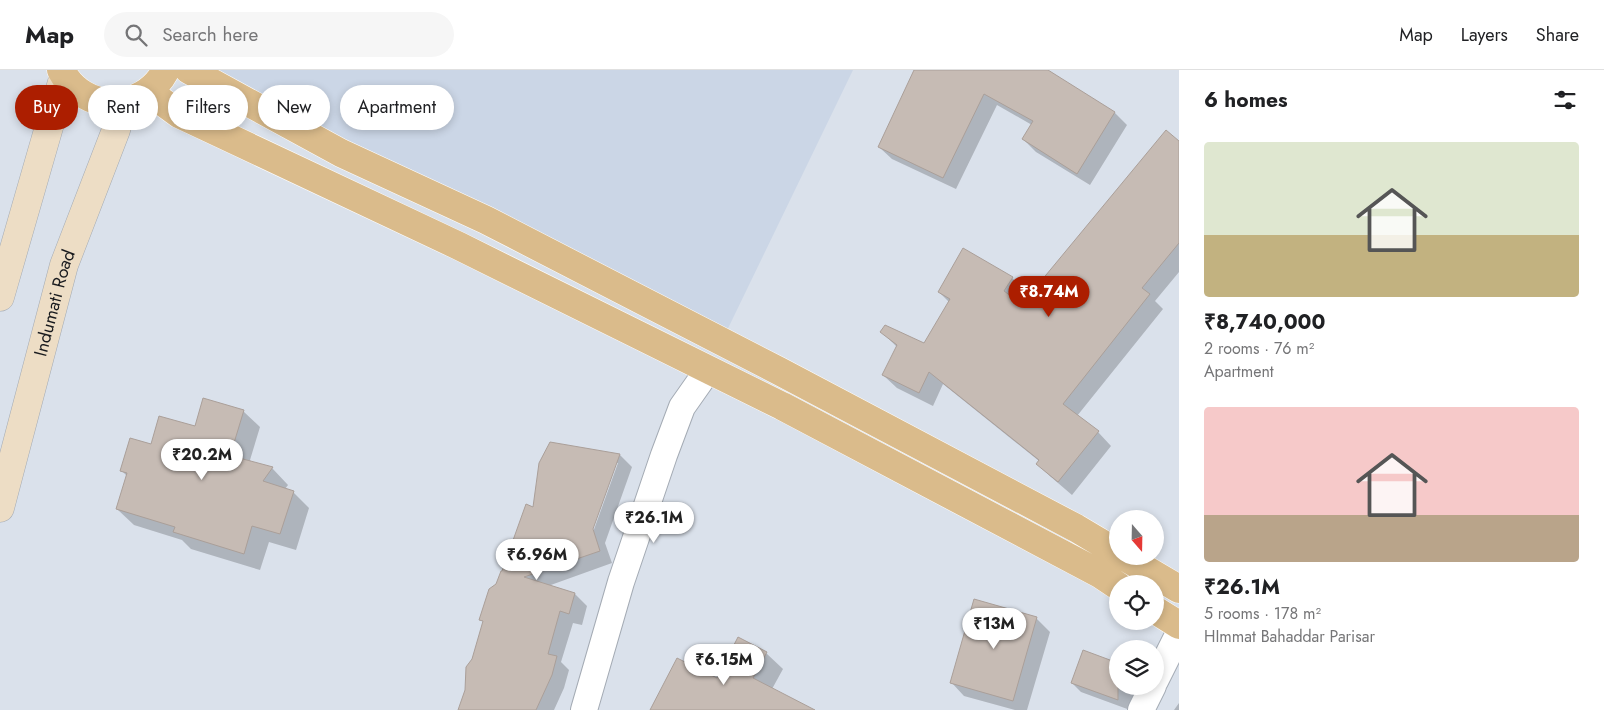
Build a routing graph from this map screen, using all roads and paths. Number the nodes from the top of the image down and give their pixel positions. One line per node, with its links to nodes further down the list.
1 (166, 70): 4 (main road)
2 (188, 70): 11 (main road)
3 (62, 73): 5 (main road); 8 (main road)
4 (153, 85)
5 (88, 96)
6 (158, 106): 9 (main road)
7 (116, 130): 10 (main road, Indumati Road)
8 (0, 298)
9 (708, 370): 13 (main road); 20 (street)
10 (0, 508)
11 (1109, 548)
12 (1138, 565): 14 (main road)
13 (1109, 580)
14 (1179, 590)
15 (1164, 616): 16 (main road)
16 (1179, 626)
17 (1179, 633): 18 (street)
18 (1164, 663)
19 (1148, 695): 21 (street)
20 (584, 710)
21 (1141, 710)

